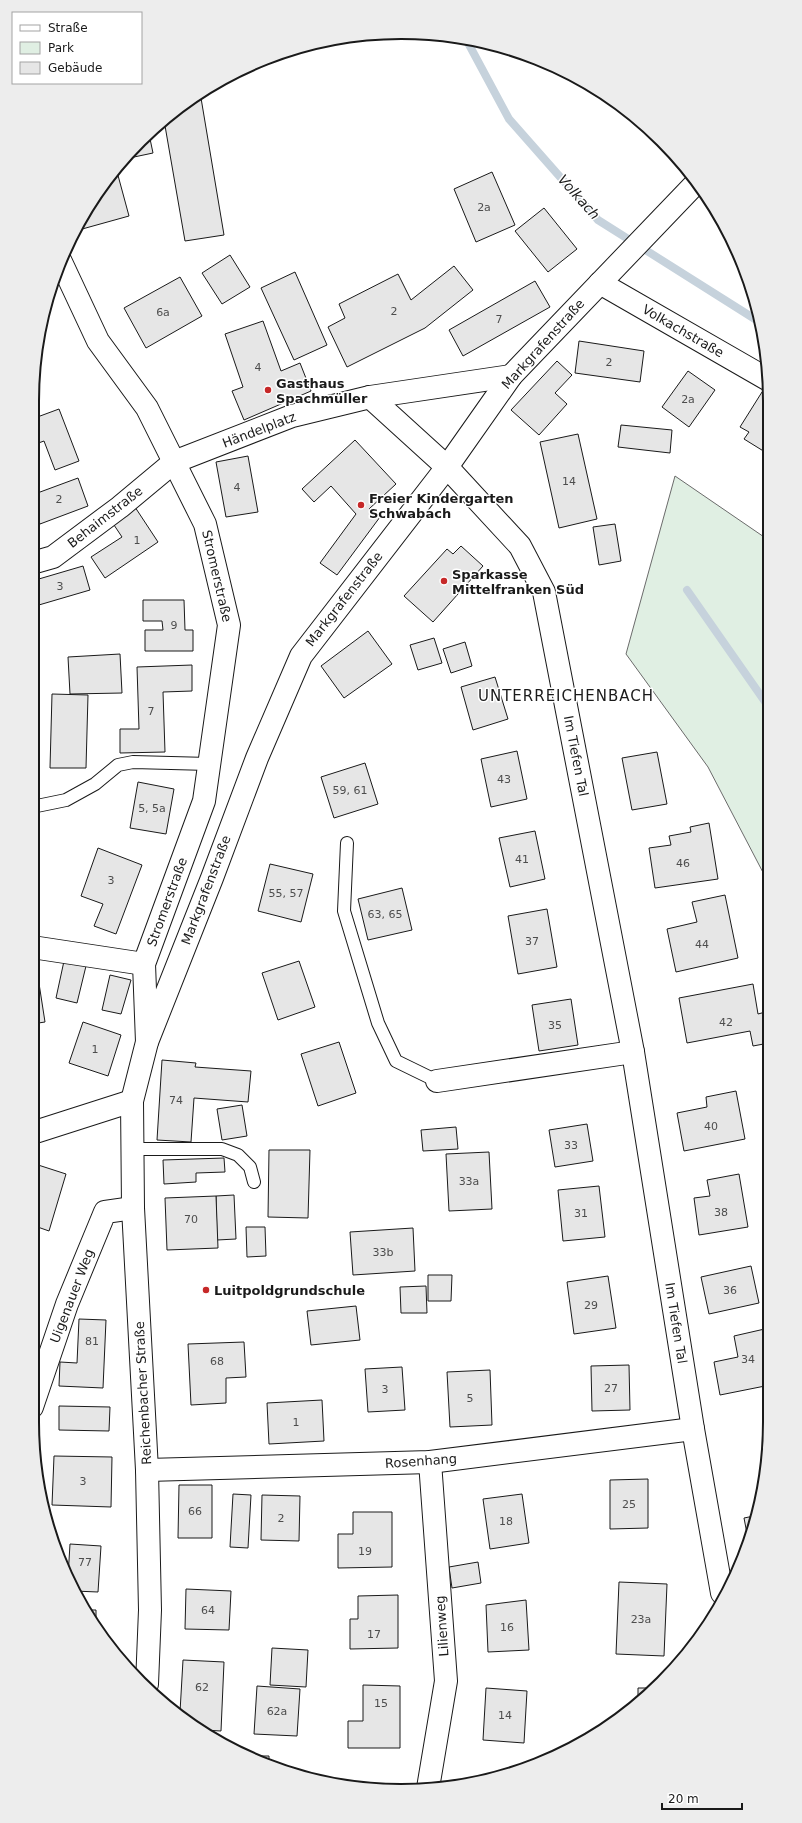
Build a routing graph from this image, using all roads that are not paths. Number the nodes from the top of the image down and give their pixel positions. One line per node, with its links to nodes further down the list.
1 (692, 187): 3 (street, Markgrafenstraße)
2 (64, 269): 7 (street, Stromerstraße)
3 (606, 277): 4 (street, Volkachstraße); 5 (street, Markgrafenstraße)
4 (762, 375)
5 (512, 376): 6 (street, Händelplatz); 8 (street, Markgrafenstraße)
6 (370, 397): 7 (street, Händelplatz); 8 (street)
7 (174, 462): 9 (street, Behaimstraße); 10 (street, Stromerstraße)
8 (447, 467): 15 (street, Markgrafenstraße); 16 (street, Im Tiefen Tal)
9 (39, 561)
10 (209, 764): 11 (lane); 14 (street, Stromerstraße)
11 (39, 806)
12 (347, 843): 17 (lane)
13 (39, 948): 14 (street, Stromerstraße)
14 (144, 964): 15 (street, Stromerstraße)
15 (147, 1042): 18 (street, Markgrafenstraße)
16 (633, 1052): 17 (street); 24 (street, Im Tiefen Tal)
17 (437, 1081)
18 (132, 1101): 19 (street); 20 (street, Reichenbacher Straße)
19 (39, 1131)
20 (133, 1149): 21 (lane); 22 (street, Reichenbacher Straße)
21 (254, 1182)
22 (133, 1208): 23 (street, Uigenauer Weg); 26 (street, Reichenbacher Straße)
23 (39, 1386)
24 (693, 1429): 25 (street, Rosenhang); 27 (street, Im Tiefen Tal)
25 (430, 1462): 26 (street, Rosenhang); 29 (street, Lilienweg)
26 (147, 1470): 28 (street, Reichenbacher Straße)
27 (722, 1590)
28 (147, 1680)
29 (429, 1783)

